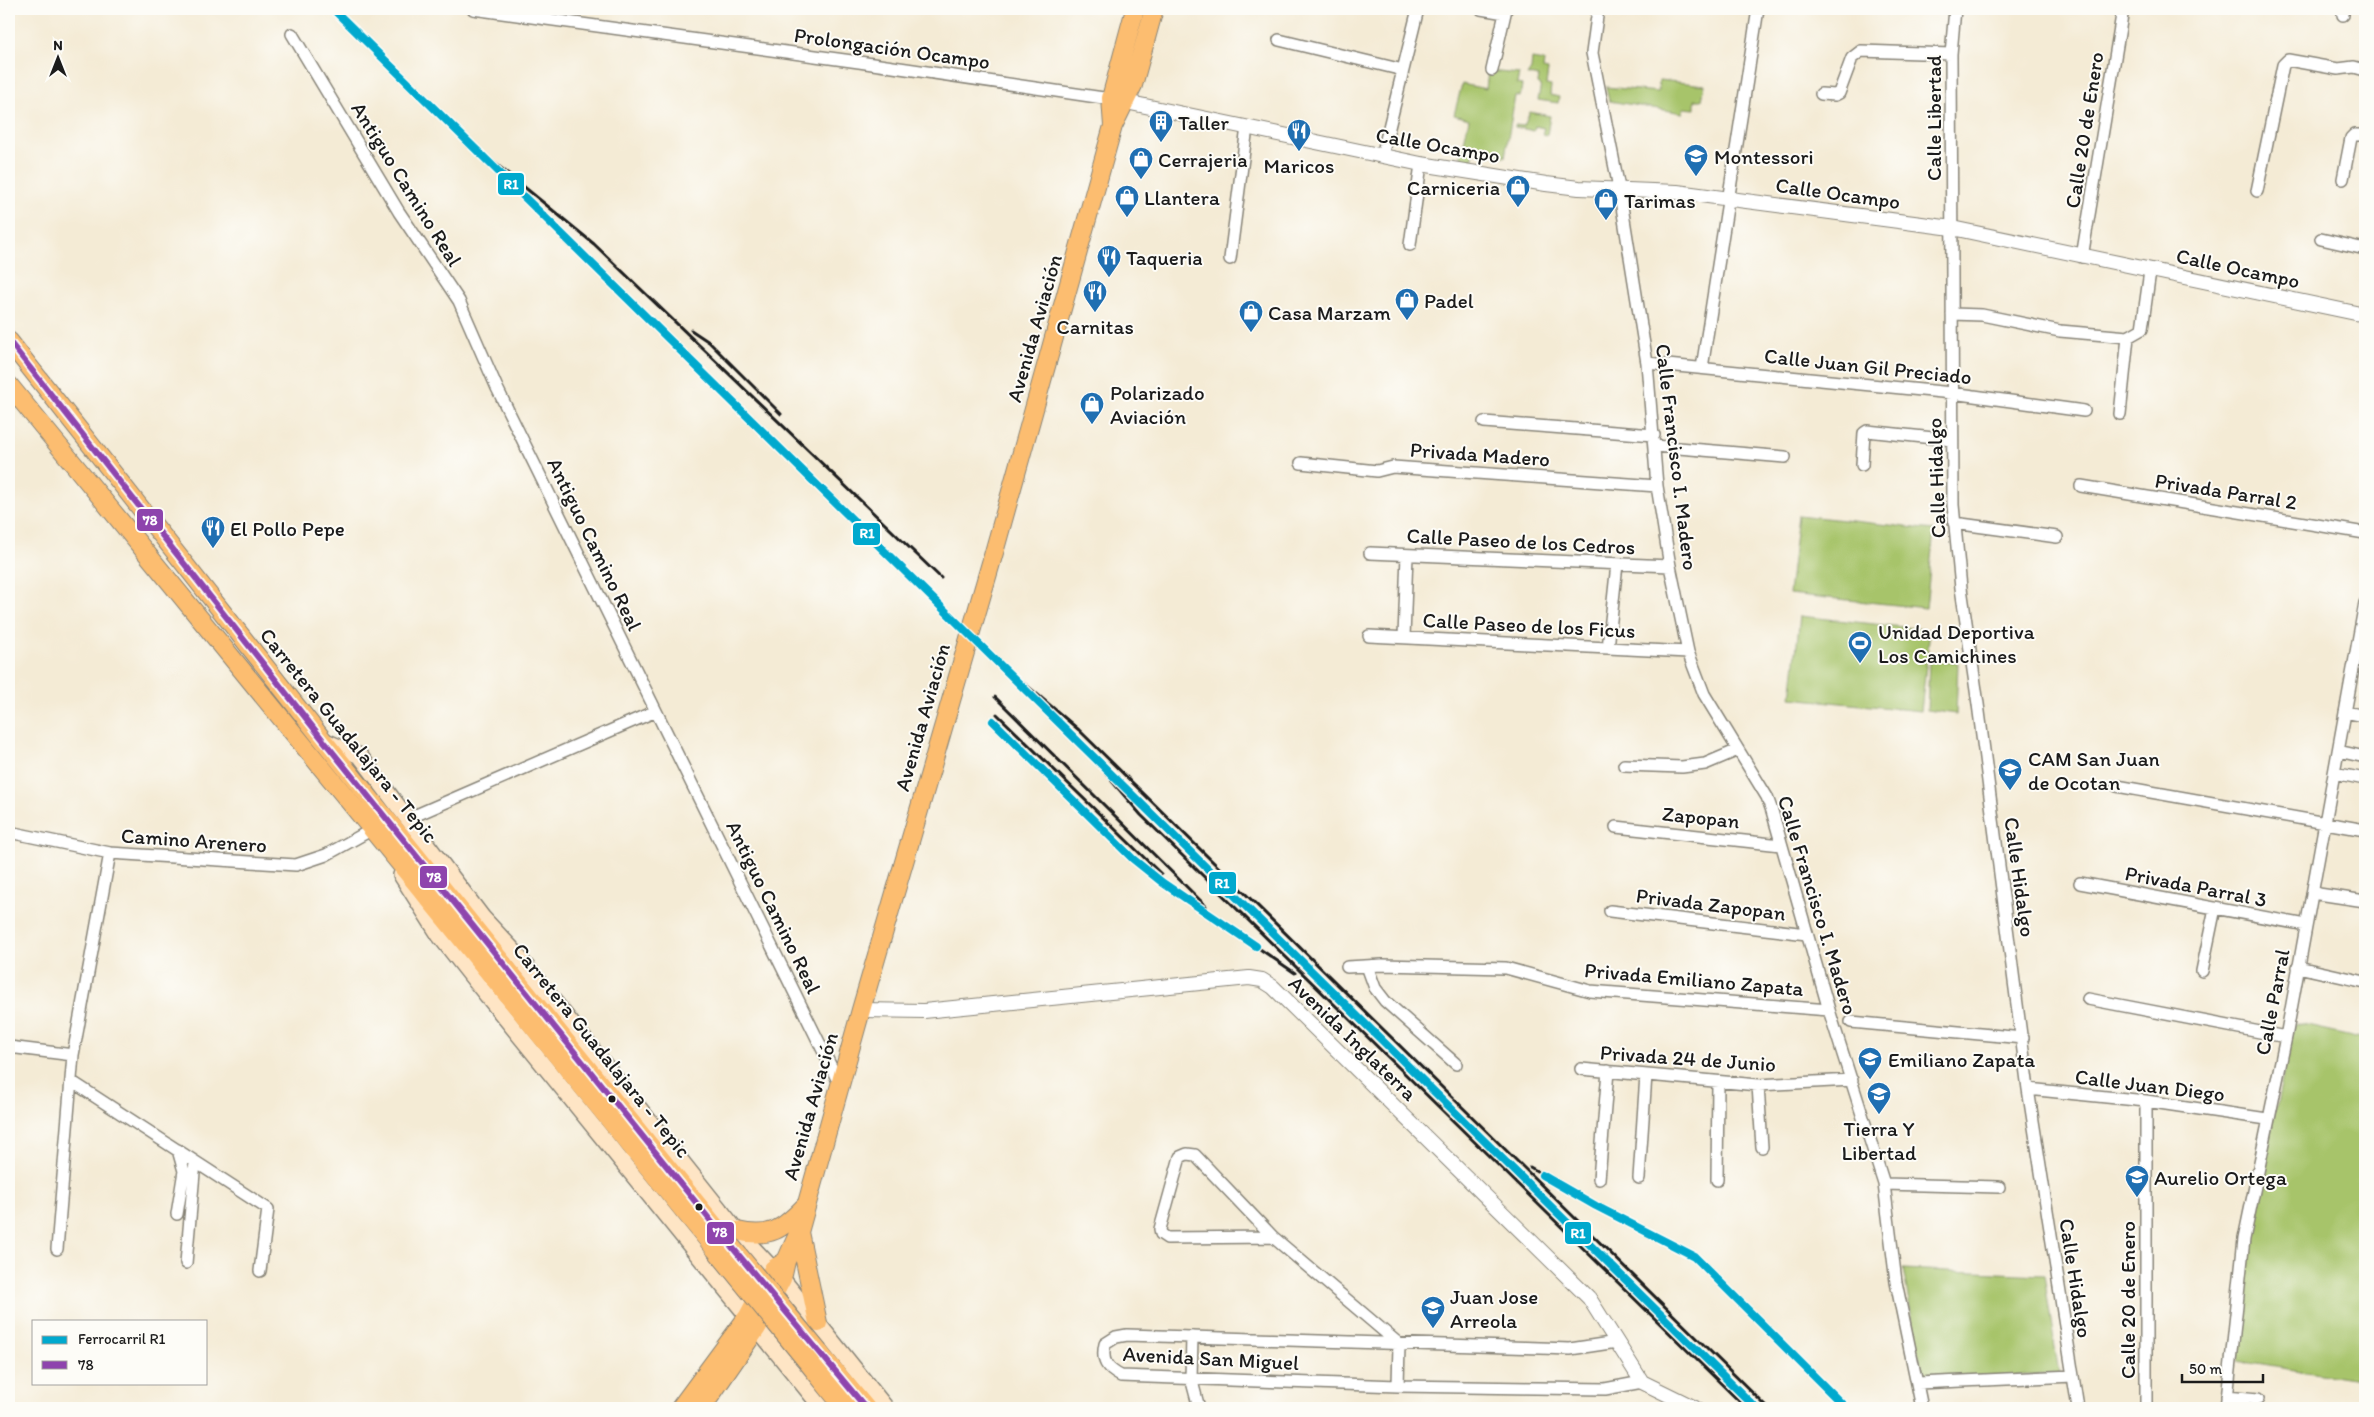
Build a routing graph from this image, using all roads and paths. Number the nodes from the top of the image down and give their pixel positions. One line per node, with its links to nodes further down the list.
1 (473, 9): 18 (street, Prolongación Ocampo)
2 (1135, 9): 18 (main road, Avenida Aviación)
3 (1154, 9): 18 (main road, Avenida Aviación)
4 (1418, 9): 14 (street)
5 (1481, 9): 10 (street)
6 (1598, 9): 24 (street, Calle Francisco I. Madero)
7 (1758, 9): 26 (street)
8 (1955, 9): 13 (street, Calle Libertad)
9 (2123, 9): 31 (street, Calle 20 de Enero)
10 (1506, 11): 15 (street)
11 (292, 34): 64 (street, Antiguo Camino Real)
12 (1279, 40): 14 (street)
13 (1951, 54): 17 (street); 27 (street, Calle Libertad)
14 (1403, 70): 21 (street)
15 (1492, 70)
16 (2365, 70): 25 (street)
17 (1822, 94)
18 (1118, 100): 19 (street, Calle Ocampo); 96 (main road, Avenida Aviación)
19 (1247, 127): 21 (street, Calle Ocampo); 32 (street)
20 (2365, 135): 23 (street)
21 (1382, 156): 22 (street, Calle Ocampo)
22 (1421, 164): 24 (street, Calle Ocampo); 29 (street)
23 (2343, 179)
24 (1619, 188): 26 (street, Calle Ocampo); 38 (street, Calle Francisco I. Madero)
25 (2257, 191)
26 (1728, 199): 27 (street, Calle Ocampo); 39 (street)
27 (1952, 228): 31 (street, Calle Ocampo); 34 (street, Calle Hidalgo)
28 (2321, 239): 30 (street)
29 (1410, 245)
30 (2365, 249)
31 (2082, 257): 33 (street, Calle Ocampo)
32 (1230, 259)
33 (2150, 271): 35 (street, Calle Ocampo); 36 (street)
34 (1952, 314): 36 (street); 41 (street, Calle Hidalgo)
35 (2365, 315)
36 (2128, 337): 43 (street)
37 (9, 341): 67 (main road, Carretera Guadalajara - Tepic)
38 (1647, 363): 39 (street, Calle Juan Gil Preciado); 45 (street, Calle Francisco I. Madero)
39 (1702, 368): 41 (street, Calle Juan Gil Preciado)
40 (9, 385): 78 (main road, Carretera Guadalajara - Tepic)
41 (1952, 393): 42 (street, Calle Juan Gil Preciado); 46 (street, Calle Hidalgo)
42 (2084, 411)
43 (2120, 414)
44 (1484, 422): 45 (street)
45 (1654, 440): 47 (street); 50 (street, Calle Francisco I. Madero)
46 (1952, 440): 49 (street); 52 (street, Calle Hidalgo)
47 (1785, 457)
48 (1301, 463): 50 (street, Privada Madero)
49 (1862, 465)
50 (1657, 486): 58 (street, Calle Francisco I. Madero)
51 (2081, 486): 53 (street, Privada Parral 2)
52 (1954, 523): 54 (street); 100 (street, Calle Hidalgo)
53 (2365, 533)
54 (2057, 537)
55 (1370, 553): 56 (street, Calle Paseo de los Cedros)
56 (1408, 555): 57 (street, Calle Paseo de los Cedros); 61 (street)
57 (1617, 564): 58 (street, Calle Paseo de los Cedros); 62 (street)
58 (1670, 566): 63 (street, Calle Francisco I. Madero)
59 (2365, 603): 65 (street, Calle Parral)
60 (1369, 636): 61 (street, Calle Paseo de los Ficus)
61 (1404, 637): 62 (street, Calle Paseo de los Ficus)
62 (1608, 648): 63 (street, Calle Paseo de los Ficus)
63 (1688, 652): 68 (street, Calle Francisco I. Madero)
64 (656, 711): 75 (street); 110 (street, Antiguo Camino Real)
65 (2345, 712): 66 (street); 69 (street, Calle Parral)
66 (2365, 716)
67 (323, 740): 75 (main road); 127 (main road, Carretera Guadalajara - Tepic)
68 (1738, 750): 71 (street); 81 (street, Calle Francisco I. Madero)
69 (2338, 751): 70 (street); 72 (street, Calle Parral)
70 (2365, 757)
71 (1624, 765)
72 (2334, 773): 73 (street); 76 (street, Calle Parral)
73 (2365, 779)
74 (2117, 786): 76 (street)
75 (408, 819): 127 (main road)
76 (2326, 822): 79 (street); 84 (street, Calle Parral)
77 (1616, 827): 81 (street, Zapopan)
78 (371, 830): 82 (street, Camino Arenero); 127 (main road, Carretera Guadalajara - Tepic)
79 (2365, 830)
80 (9, 832): 82 (street, Camino Arenero)
81 (1782, 845): 89 (street, Calle Francisco I. Madero)
82 (110, 853): 102 (street)
83 (2080, 883): 86 (street, Privada Parral 3)
84 (2312, 893): 85 (street); 88 (street, Calle Parral)
85 (2365, 901)
86 (2215, 908): 88 (street, Privada Parral 3); 93 (street)
87 (1610, 911): 89 (street, Privada Zapopan)
88 (2306, 925): 92 (street, Calle Parral)
89 (1807, 934): 97 (street, Calle Francisco I. Madero)
90 (1367, 966): 91 (street, Privada Emiliano Zapata); 97 (street, Privada Emiliano Zapata); 103 (street)
91 (1347, 967)
92 (2298, 967): 94 (street); 99 (street, Calle Parral)
93 (2202, 971)
94 (2365, 982)
95 (2088, 999): 99 (street)
96 (861, 1010): 110 (main road, Avenida Aviación); 135 (street, Avenida Inglaterra)
97 (1829, 1010): 107 (street, Calle Francisco I. Madero)
98 (1851, 1022): 100 (street)
99 (2286, 1037): 114 (street, Calle Parral)
100 (2022, 1038): 112 (street, Calle Hidalgo)
101 (9, 1047): 102 (street)
102 (73, 1055): 108 (street)
103 (1456, 1064)
104 (1581, 1068): 105 (street, Privada 24 de Junio)
105 (1608, 1071): 106 (street, Privada 24 de Junio); 119 (street)
106 (1646, 1075): 109 (street, Privada 24 de Junio); 118 (street)
107 (1852, 1080): 111 (street, Privada 24 de Junio); 121 (street, Calle Francisco I. Madero)
108 (71, 1081): 116 (street); 128 (street)
109 (1718, 1082): 111 (street, Privada 24 de Junio); 120 (street)
110 (840, 1085): 123 (main road, Avenida Aviación)
111 (1758, 1085): 115 (street)
112 (2028, 1089): 113 (street, Calle Juan Diego); 139 (street, Calle Hidalgo)
113 (2146, 1101): 114 (street, Calle Juan Diego); 157 (street, Calle 20 de Enero)
114 (2267, 1119): 145 (street, Calle Parral)
115 (1762, 1147)
116 (178, 1150): 117 (street); 124 (street)
117 (195, 1162): 129 (street); 131 (street)
118 (1639, 1178)
119 (1599, 1179)
120 (1717, 1180)
121 (1884, 1184): 122 (street); 143 (street, Calle Francisco I. Madero)
122 (1998, 1187)
123 (806, 1206): 125 (main road, Avenida Aviación); 127 (main road)
124 (177, 1214)
125 (799, 1232): 130 (main road, Avenida Aviación); 133 (main road)
126 (1273, 1237): 126 (street); 136 (street)
127 (720, 1245): 130 (main road); 132 (main road); 138 (main road, Carretera Guadalajara - Tepic, bridge)
128 (57, 1250)
129 (186, 1263)
130 (781, 1270): 132 (main road, Avenida Aviación); 133 (main road)
131 (260, 1271)
132 (752, 1322): 141 (main road); 147 (main road); 148 (main road)
133 (818, 1324): 137 (main road)
134 (1192, 1337): 136 (street, Avenida San Miguel); 140 (street); 140 (street, Avenida San Miguel)
135 (1616, 1342): 136 (street, Avenida San Miguel); 142 (street, Avenida Inglaterra)
136 (1399, 1344): 144 (street)
137 (840, 1351): 141 (main road); 152 (main road)
138 (812, 1355): 150 (main road, Carretera Guadalajara - Tepic); 151 (main road, Carretera Guadalajara - Tepic)
139 (2073, 1376): 143 (street); 156 (street, Calle Hidalgo)
140 (1191, 1378): 144 (street, Avenida San Miguel); 153 (street)
141 (800, 1380): 149 (main road)
142 (1642, 1382): 144 (street, Avenida San Miguel); 154 (street)
143 (1918, 1383): 155 (street, Calle Francisco I. Madero)
144 (1398, 1386)
145 (2228, 1396): 146 (street); 158 (street, Calle Parral)
146 (2258, 1399)
147 (680, 1408)
148 (702, 1408)
149 (822, 1408)
150 (844, 1408)
151 (866, 1408)
152 (886, 1408)
153 (1199, 1408)
154 (1695, 1408)
155 (1922, 1408)
156 (2078, 1408)
157 (2146, 1408)
158 (2226, 1408)

